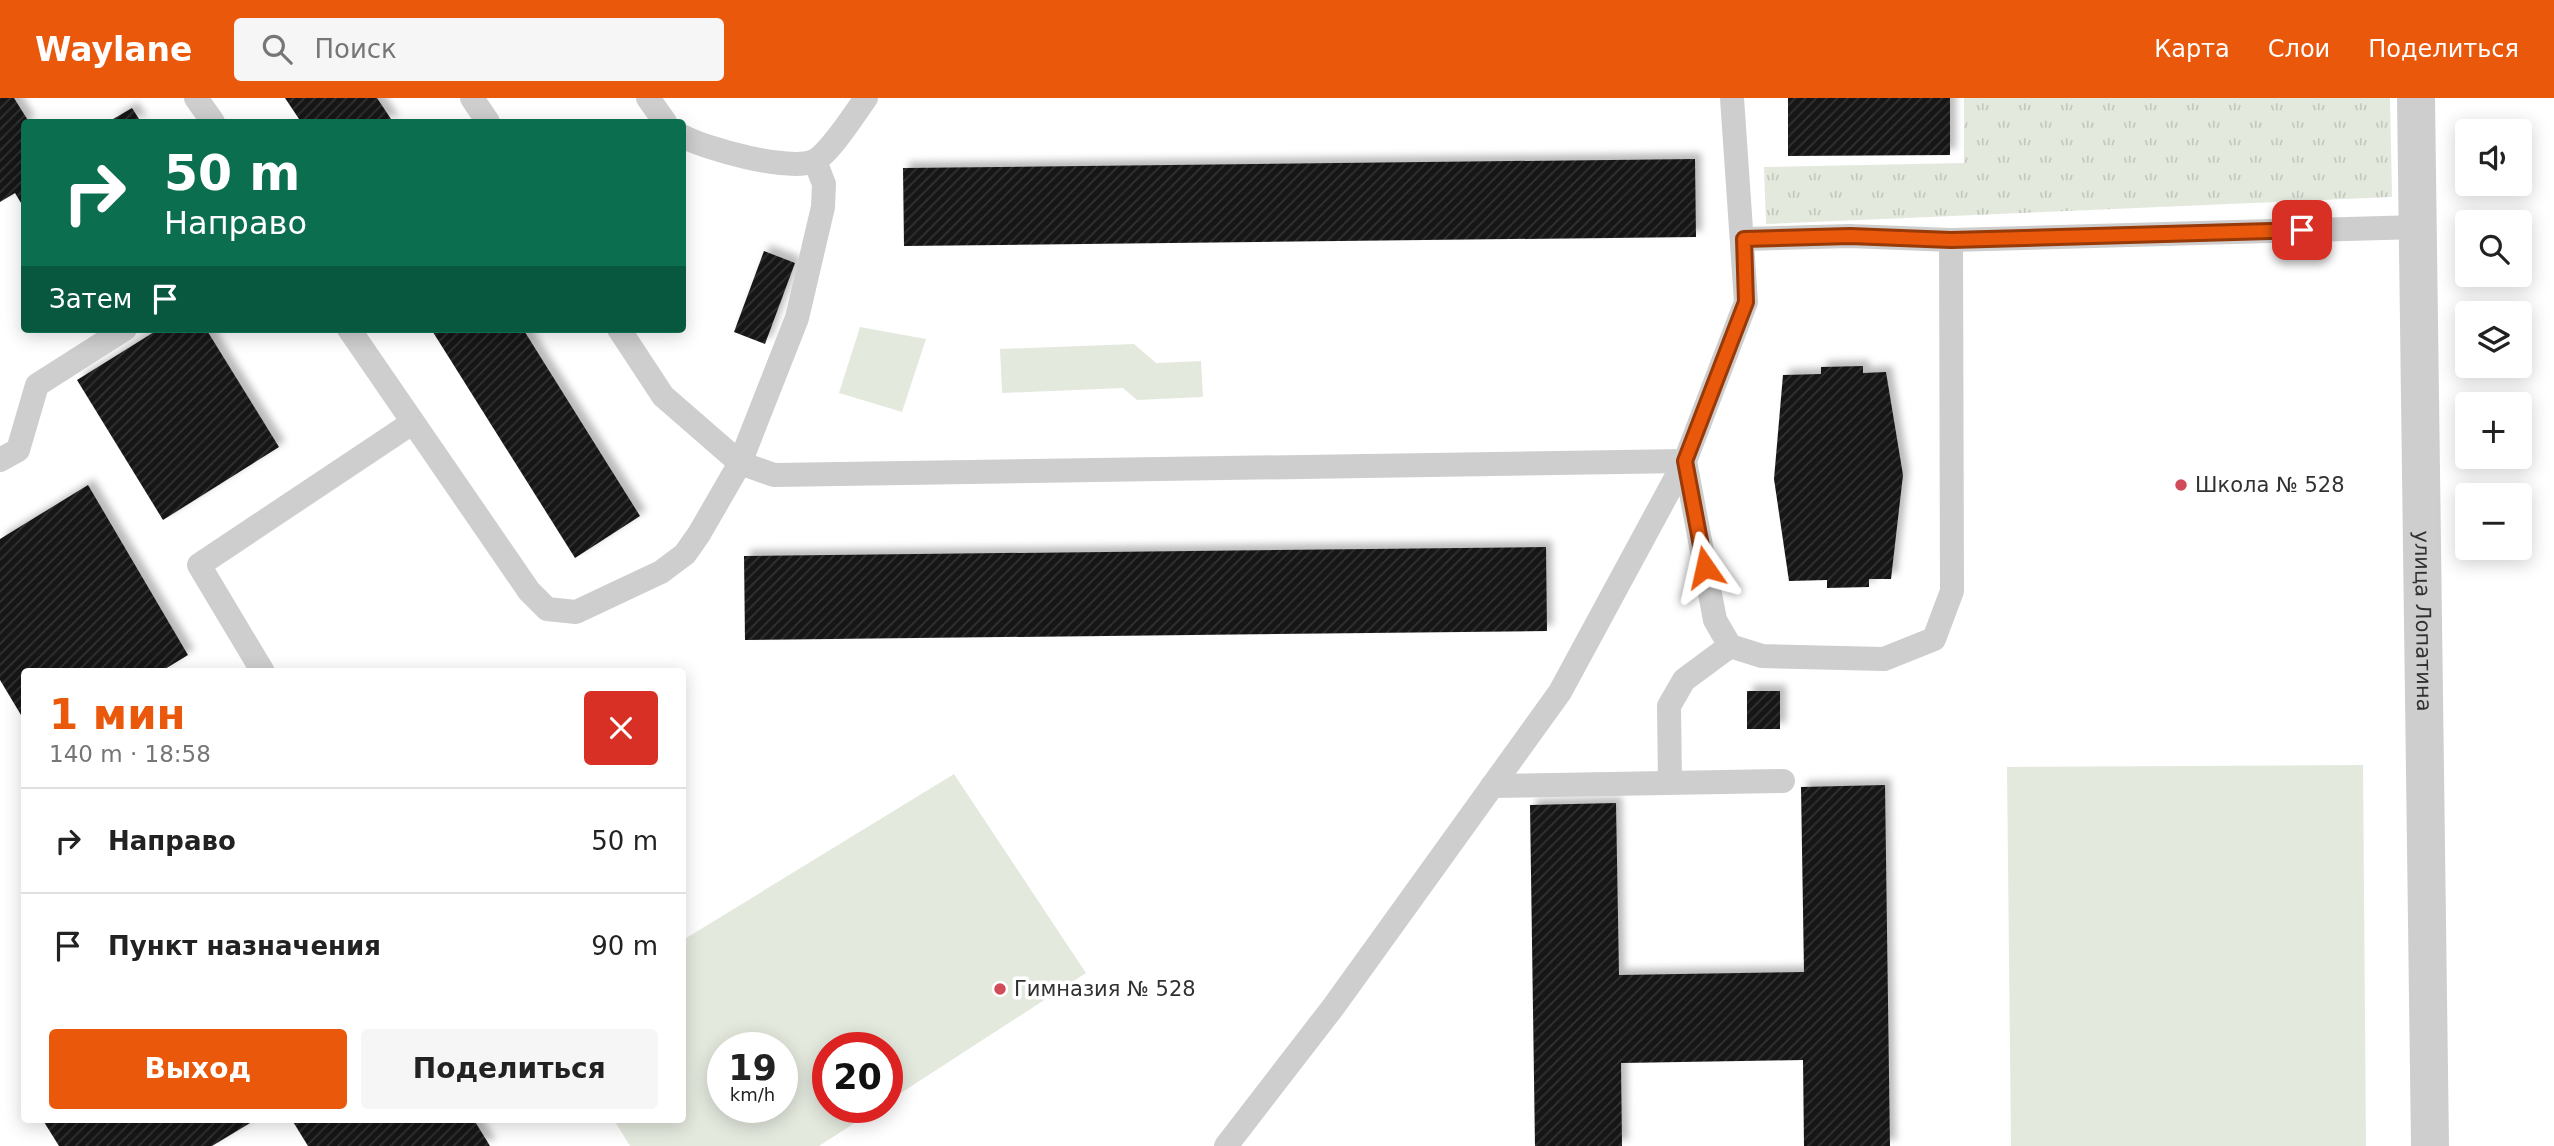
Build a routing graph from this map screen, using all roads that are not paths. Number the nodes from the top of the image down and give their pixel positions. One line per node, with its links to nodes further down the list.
1 (196, 98): 7 (lane)
2 (472, 98): 8 (lane)
3 (648, 98): 9 (lane)
4 (866, 98): 11 (lane)
5 (1732, 98): 13 (lane)
6 (2416, 98): 12 (street, улица Лопатина)
7 (211, 119)
8 (486, 119)
9 (663, 119)
10 (686, 137): 11 (lane)
11 (815, 160): 21 (lane)
12 (2418, 227): 14 (lane); 28 (street, улица Лопатина)
13 (1744, 239): 14 (lane); 20 (lane)
14 (1951, 240): 22 (lane)
15 (119, 333): 19 (lane)
16 (352, 333): 18 (lane)
17 (623, 333): 21 (lane)
18 (412, 423): 21 (lane); 23 (lane)
19 (0, 460)
20 (1685, 461): 21 (lane); 22 (lane); 26 (lane)
21 (740, 463)
22 (1730, 646): 25 (lane)
23 (261, 668)
24 (1783, 781): 25 (lane)
25 (1670, 782): 26 (lane)
26 (1492, 786): 27 (lane)
27 (1226, 1146)
28 (2430, 1146)

